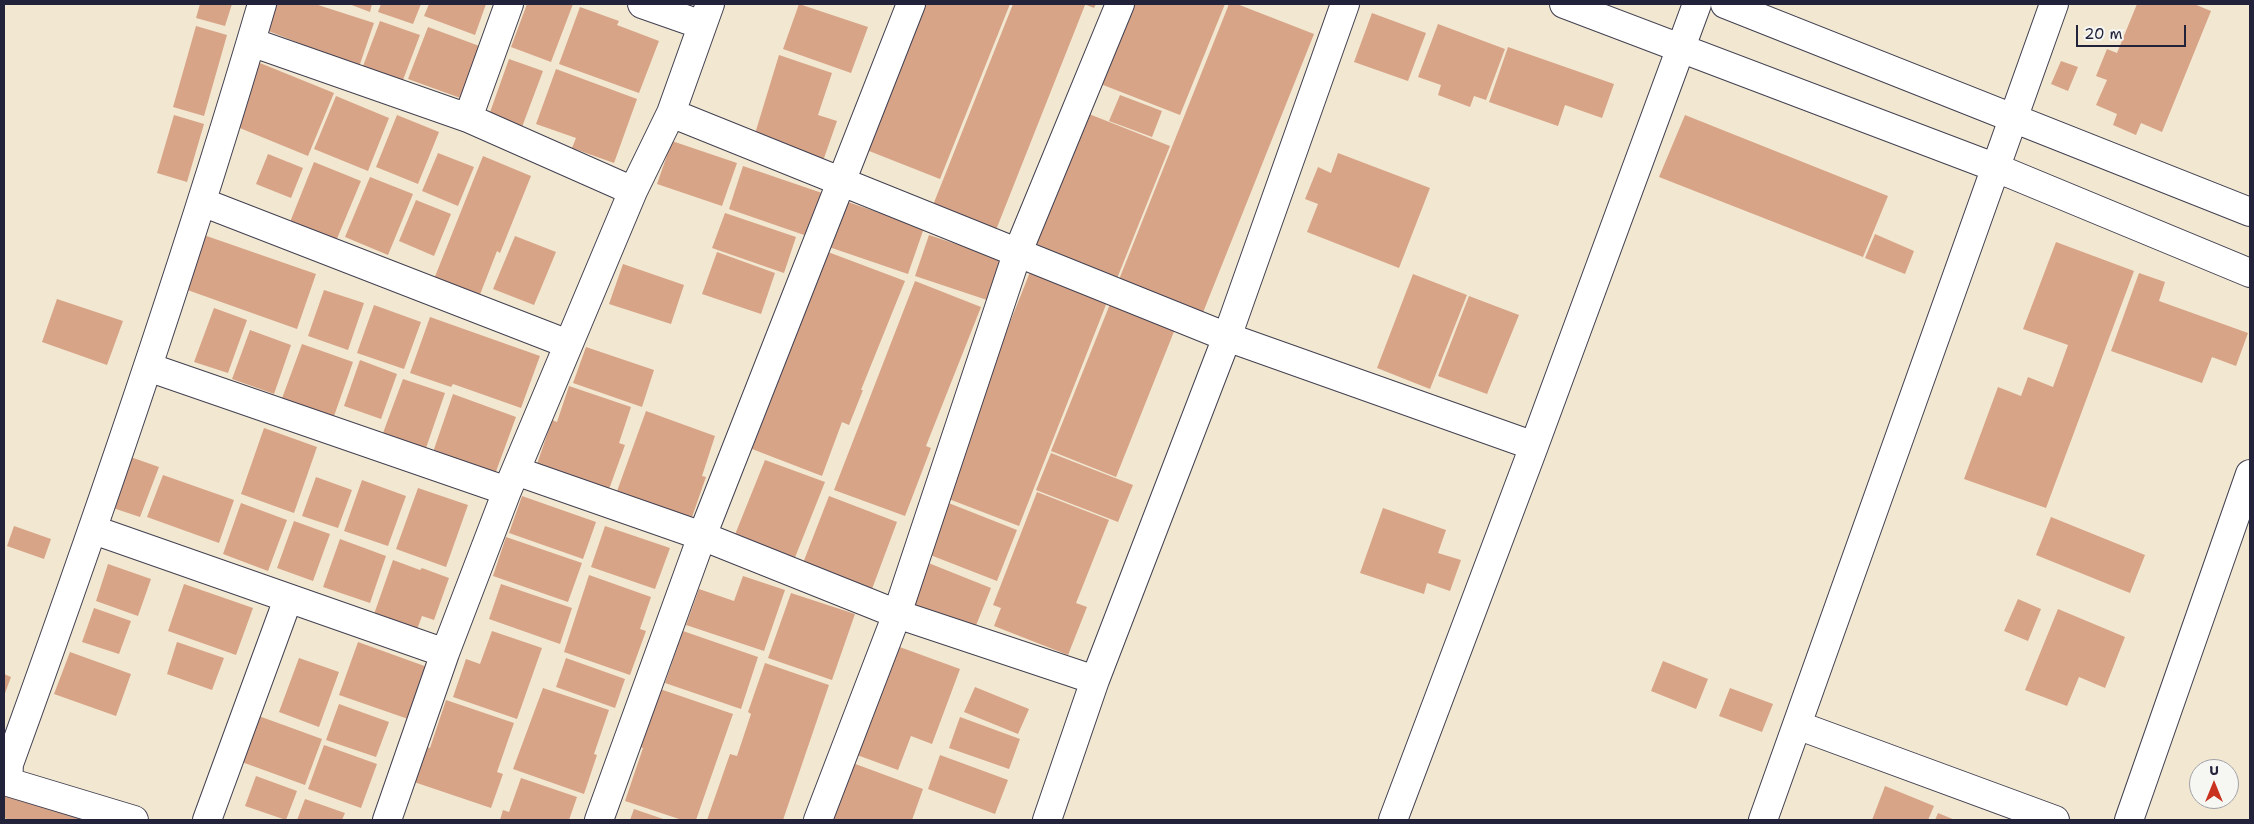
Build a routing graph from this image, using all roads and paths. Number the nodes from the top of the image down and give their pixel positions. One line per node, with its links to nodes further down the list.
1 (262, 4): 12 (street)
2 (509, 4): 16 (street)
3 (642, 4): 11 (street)
4 (911, 4): 18 (street)
5 (1120, 4): 22 (street)
6 (1345, 4): 24 (street)
7 (1564, 4): 13 (street)
8 (1697, 4): 13 (street)
9 (1725, 4): 15 (street)
10 (2054, 4): 15 (street)
11 (706, 15): 14 (street)
12 (251, 42): 16 (street); 20 (street)
13 (1681, 48): 17 (street); 27 (street)
14 (671, 113): 18 (street); 19 (street)
15 (2013, 117): 17 (street); 21 (street)
16 (468, 118): 19 (street)
17 (1994, 167): 23 (street); 36 (street)
18 (840, 182): 22 (street); 31 (street)
19 (633, 191): 25 (street)
20 (202, 202): 25 (street); 26 (street)
21 (2250, 212)
22 (1017, 254): 24 (street); 33 (street)
23 (2250, 273)
24 (1227, 338): 27 (street); 35 (street)
25 (568, 344): 29 (street)
26 (148, 367): 29 (street); 30 (street)
27 (1534, 446): 43 (street)
28 (2250, 474): 46 (street)
29 (512, 481): 31 (street); 34 (street)
30 (94, 530): 32 (street); 37 (street)
31 (702, 536): 33 (street); 40 (street)
32 (288, 599): 34 (street); 38 (street)
33 (897, 614): 35 (street); 41 (street)
34 (445, 653): 39 (street)
35 (1095, 680): 42 (street)
36 (1797, 725): 44 (street); 45 (street)
37 (134, 820)
38 (207, 820)
39 (387, 820)
40 (599, 820)
41 (818, 820)
42 (1047, 820)
43 (1393, 820)
44 (1763, 820)
45 (2055, 820)
46 (2129, 820)

